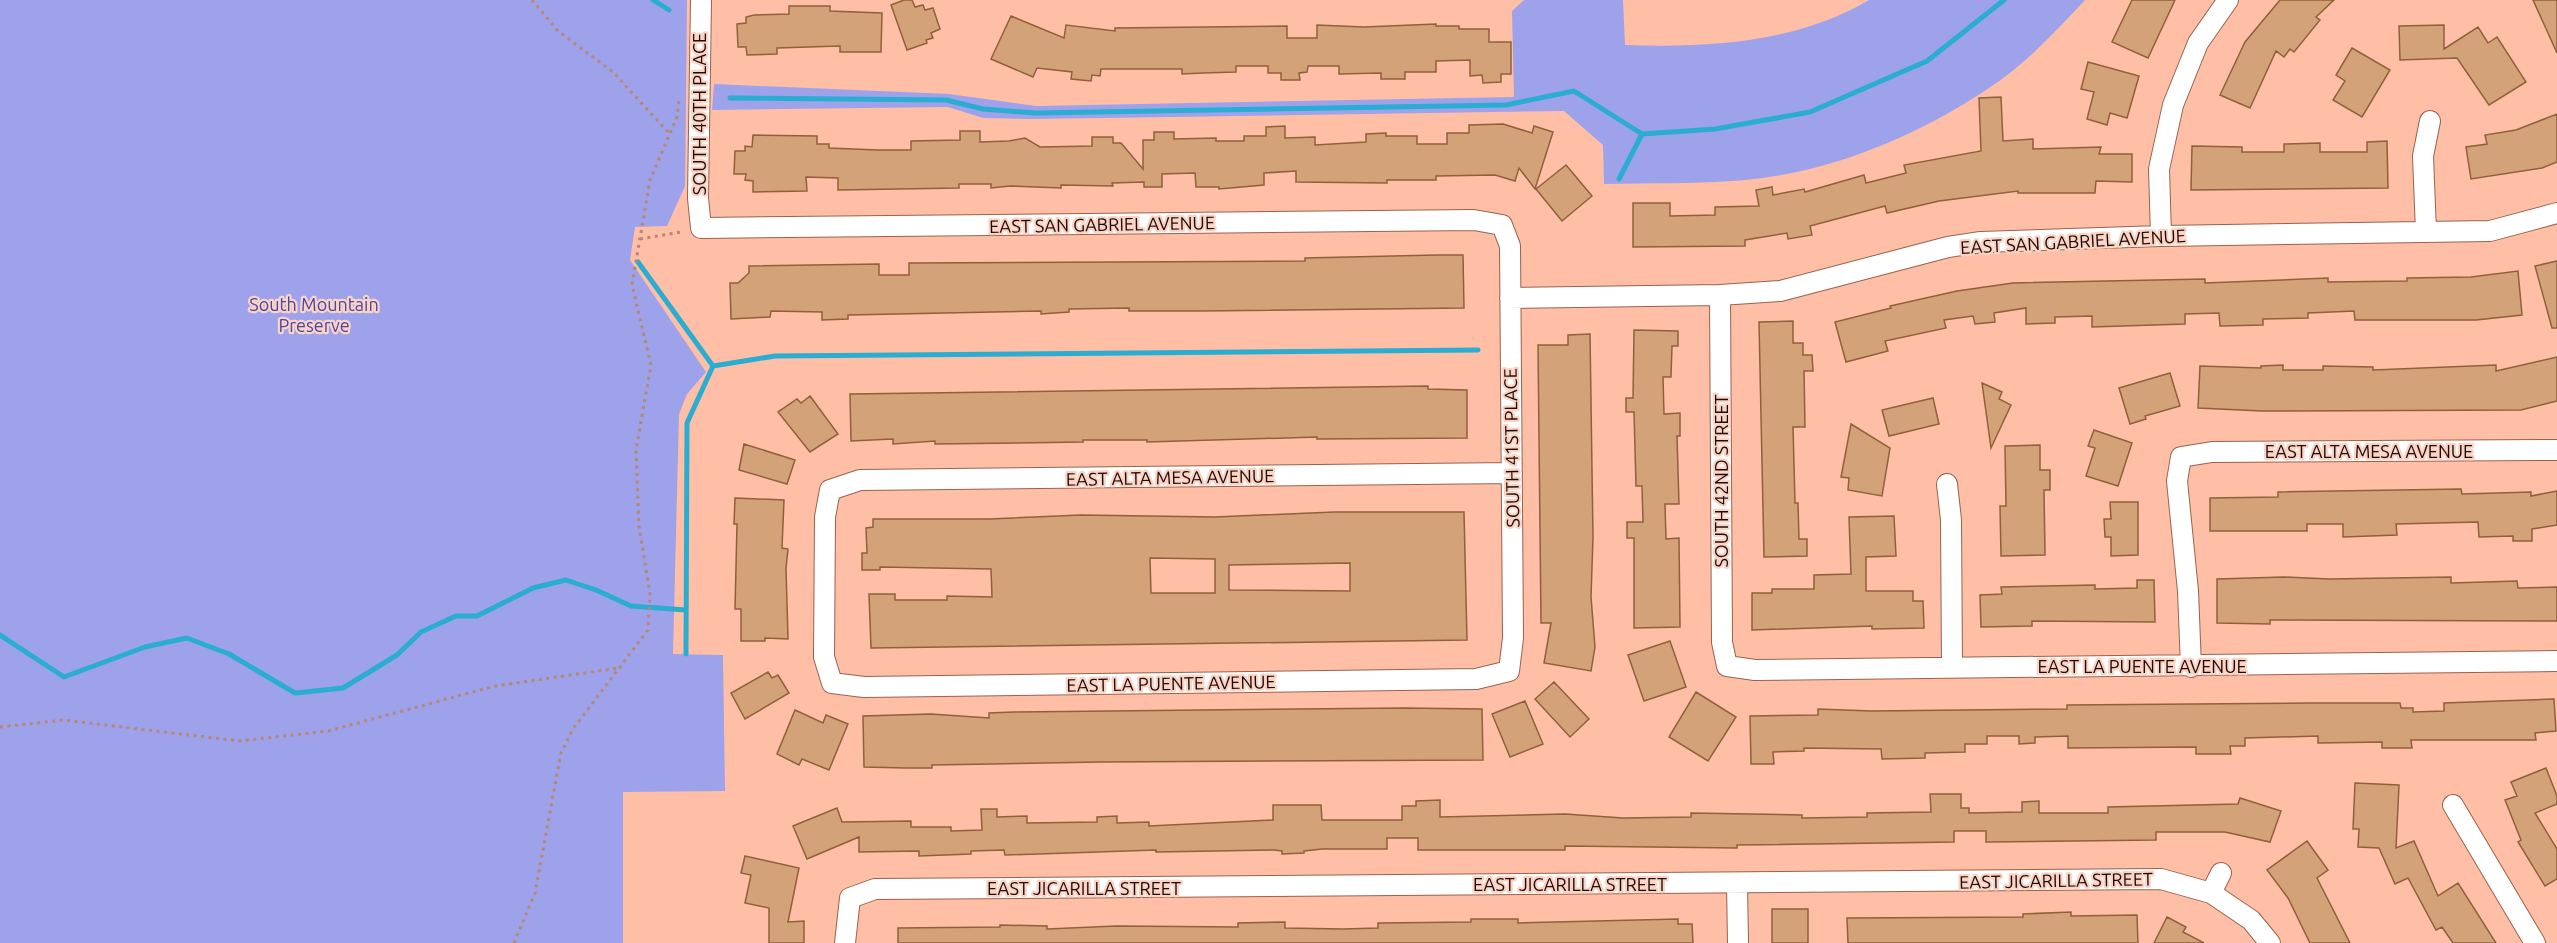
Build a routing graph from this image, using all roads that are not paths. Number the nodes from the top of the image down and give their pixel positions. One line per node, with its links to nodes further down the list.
1 (701, 0): 6 (street, SOUTH 40TH PLACE)
2 (2228, 0): 8 (street)
3 (2430, 121): 7 (street)
4 (2557, 213): 7 (street, EAST SAN GABRIEL AVENUE)
5 (1502, 225): 6 (street, EAST SAN GABRIEL AVENUE); 10 (street, SOUTH 41ST PLACE)
6 (701, 228)
7 (2426, 232): 8 (street, EAST SAN GABRIEL AVENUE)
8 (2161, 236): 9 (street, EAST SAN GABRIEL AVENUE)
9 (1720, 296): 10 (street, EAST SAN GABRIEL AVENUE); 15 (street, SOUTH 42ND STREET)
10 (1510, 298): 12 (street, SOUTH 41ST PLACE)
11 (2557, 450): 17 (street, EAST ALTA MESA AVENUE)
12 (1512, 473): 18 (street, SOUTH 41ST PLACE); 19 (street, EAST ALTA MESA AVENUE)
13 (1947, 484): 16 (street)
14 (2557, 662): 17 (street, EAST LA PUENTE AVENUE)
15 (1727, 666): 16 (street, EAST LA PUENTE AVENUE)
16 (1952, 667): 17 (street, EAST LA PUENTE AVENUE)
17 (2191, 667)
18 (1509, 672): 19 (street, EAST LA PUENTE AVENUE)
19 (832, 683)
20 (2453, 805): 27 (street)
21 (2222, 873): 23 (street)
22 (1737, 883): 23 (street, EAST JICARILLA STREET); 24 (street, EAST JICARILLA STREET); 25 (street)
23 (2211, 893): 26 (street, EAST JICARILLA STREET)
24 (845, 943)
25 (1738, 943)
26 (2270, 943)
27 (2535, 943)

